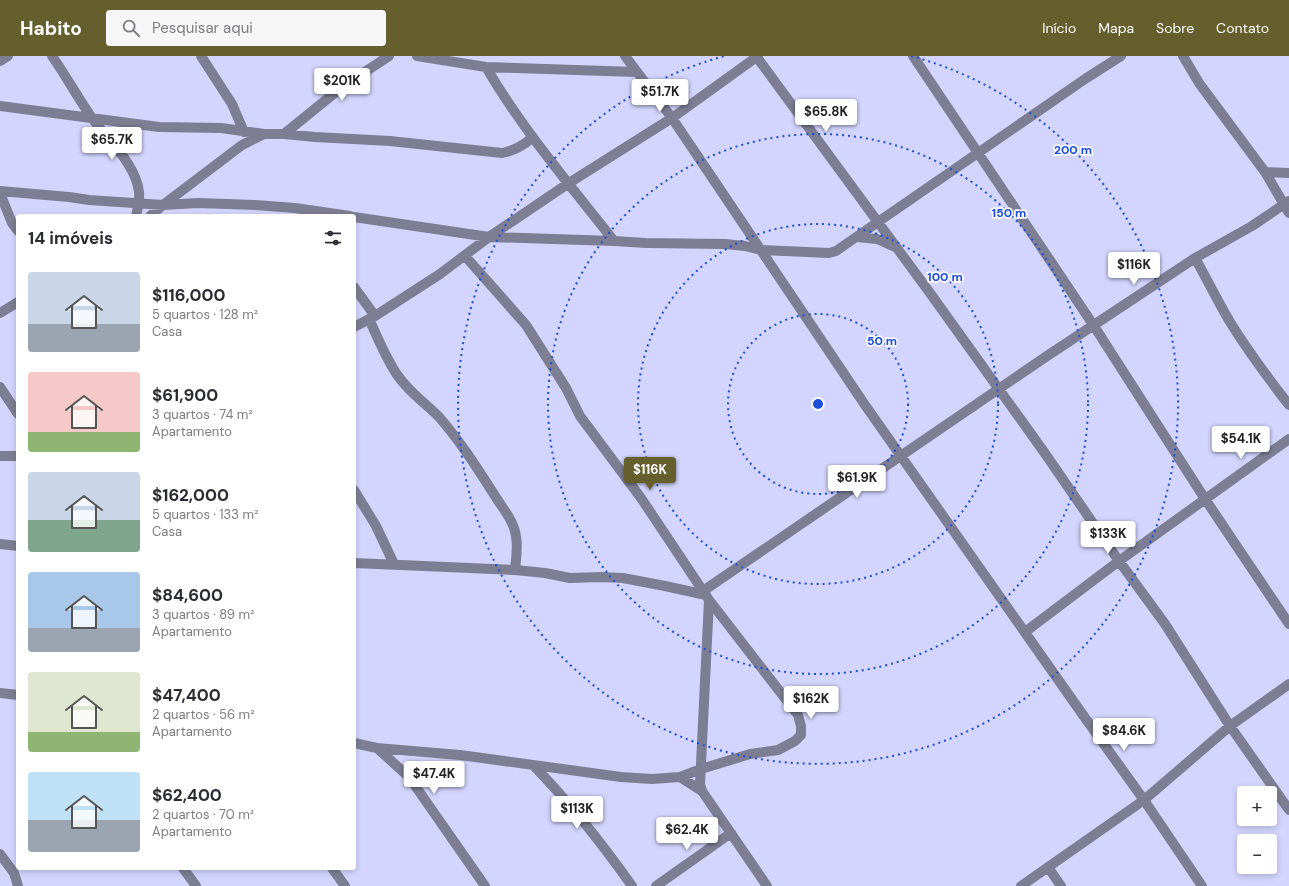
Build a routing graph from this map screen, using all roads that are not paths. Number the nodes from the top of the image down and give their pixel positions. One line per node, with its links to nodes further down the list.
1 (8, 56): 11 (street)
2 (52, 56): 15 (street)
3 (201, 56): 17 (street)
4 (390, 56): 19 (street)
5 (417, 56): 12 (street)
6 (625, 56): 13 (street)
7 (757, 56): 16 (street); 36 (street)
8 (913, 56): 21 (street)
9 (1121, 56): 21 (street)
10 (1183, 56): 22 (street)
11 (0, 61)
12 (486, 67): 13 (street); 20 (street)
13 (636, 72): 16 (street)
14 (0, 106): 15 (street)
15 (92, 117): 17 (street); 26 (street)
16 (672, 118): 24 (street); 42 (street)
17 (244, 132): 18 (street)
18 (264, 134): 19 (street); 28 (street)
19 (284, 134): 20 (street)
20 (533, 137): 24 (street)
21 (978, 154): 36 (street); 50 (street)
22 (1265, 172): 23 (street); 27 (street)
23 (1289, 173)
24 (568, 183): 38 (street); 40 (street)
25 (0, 192): 26 (street); 37 (street)
26 (139, 203): 28 (street); 31 (street)
27 (1286, 203): 30 (street); 44 (street)
28 (163, 205): 29 (street); 32 (street)
29 (295, 208): 33 (street); 34 (street)
30 (1289, 213)
31 (136, 214)
32 (154, 214)
33 (302, 214)
34 (336, 214)
35 (356, 217): 38 (street)
36 (879, 223): 39 (street); 41 (street)
37 (16, 228)
38 (489, 237): 40 (street); 43 (street)
39 (857, 237): 41 (street); 42 (street)
40 (614, 241): 42 (street)
41 (897, 248): 52 (street)
42 (761, 250): 58 (street)
43 (465, 256): 48 (street); 67 (street)
44 (1195, 258): 50 (street); 53 (street)
45 (356, 290): 48 (street)
46 (16, 303): 47 (street)
47 (0, 313)
48 (372, 317): 49 (street); 66 (street)
49 (356, 326)
50 (1094, 326): 52 (street); 60 (street)
51 (0, 387): 54 (street)
52 (999, 389): 58 (street); 63 (street)
53 (1289, 405)
54 (16, 411)
55 (1289, 439): 60 (street)
56 (0, 456): 57 (street)
57 (16, 456)
58 (902, 456): 67 (street); 69 (street)
59 (356, 493): 65 (street)
60 (1206, 499): 63 (street); 68 (street)
61 (0, 544): 62 (street)
62 (16, 546)
63 (1119, 561): 69 (street); 73 (street)
64 (356, 563): 65 (street)
65 (394, 564): 66 (street)
66 (515, 570): 67 (street)
67 (706, 595): 77 (street); 77 (street)
68 (1289, 624)
69 (1025, 632): 80 (street)
70 (1289, 684): 73 (street)
71 (0, 693): 72 (street)
72 (16, 695)
73 (1230, 726): 80 (street); 81 (street)
74 (356, 743): 75 (street)
75 (377, 748): 76 (street); 90 (street)
76 (533, 765): 78 (street); 91 (street)
77 (701, 769): 78 (street); 79 (street)
78 (680, 777): 79 (street)
79 (702, 791): 82 (street)
80 (1144, 800): 84 (street); 96 (street)
81 (1289, 810)
82 (731, 833): 92 (street); 93 (street)
83 (0, 854): 87 (street)
84 (1048, 867): 94 (street); 95 (street)
85 (184, 870): 88 (street)
86 (333, 870): 89 (street)
87 (18, 886)
88 (196, 886)
89 (345, 886)
90 (485, 886)
91 (632, 886)
92 (656, 886)
93 (767, 886)
94 (1021, 886)
95 (1061, 886)
96 (1202, 886)

